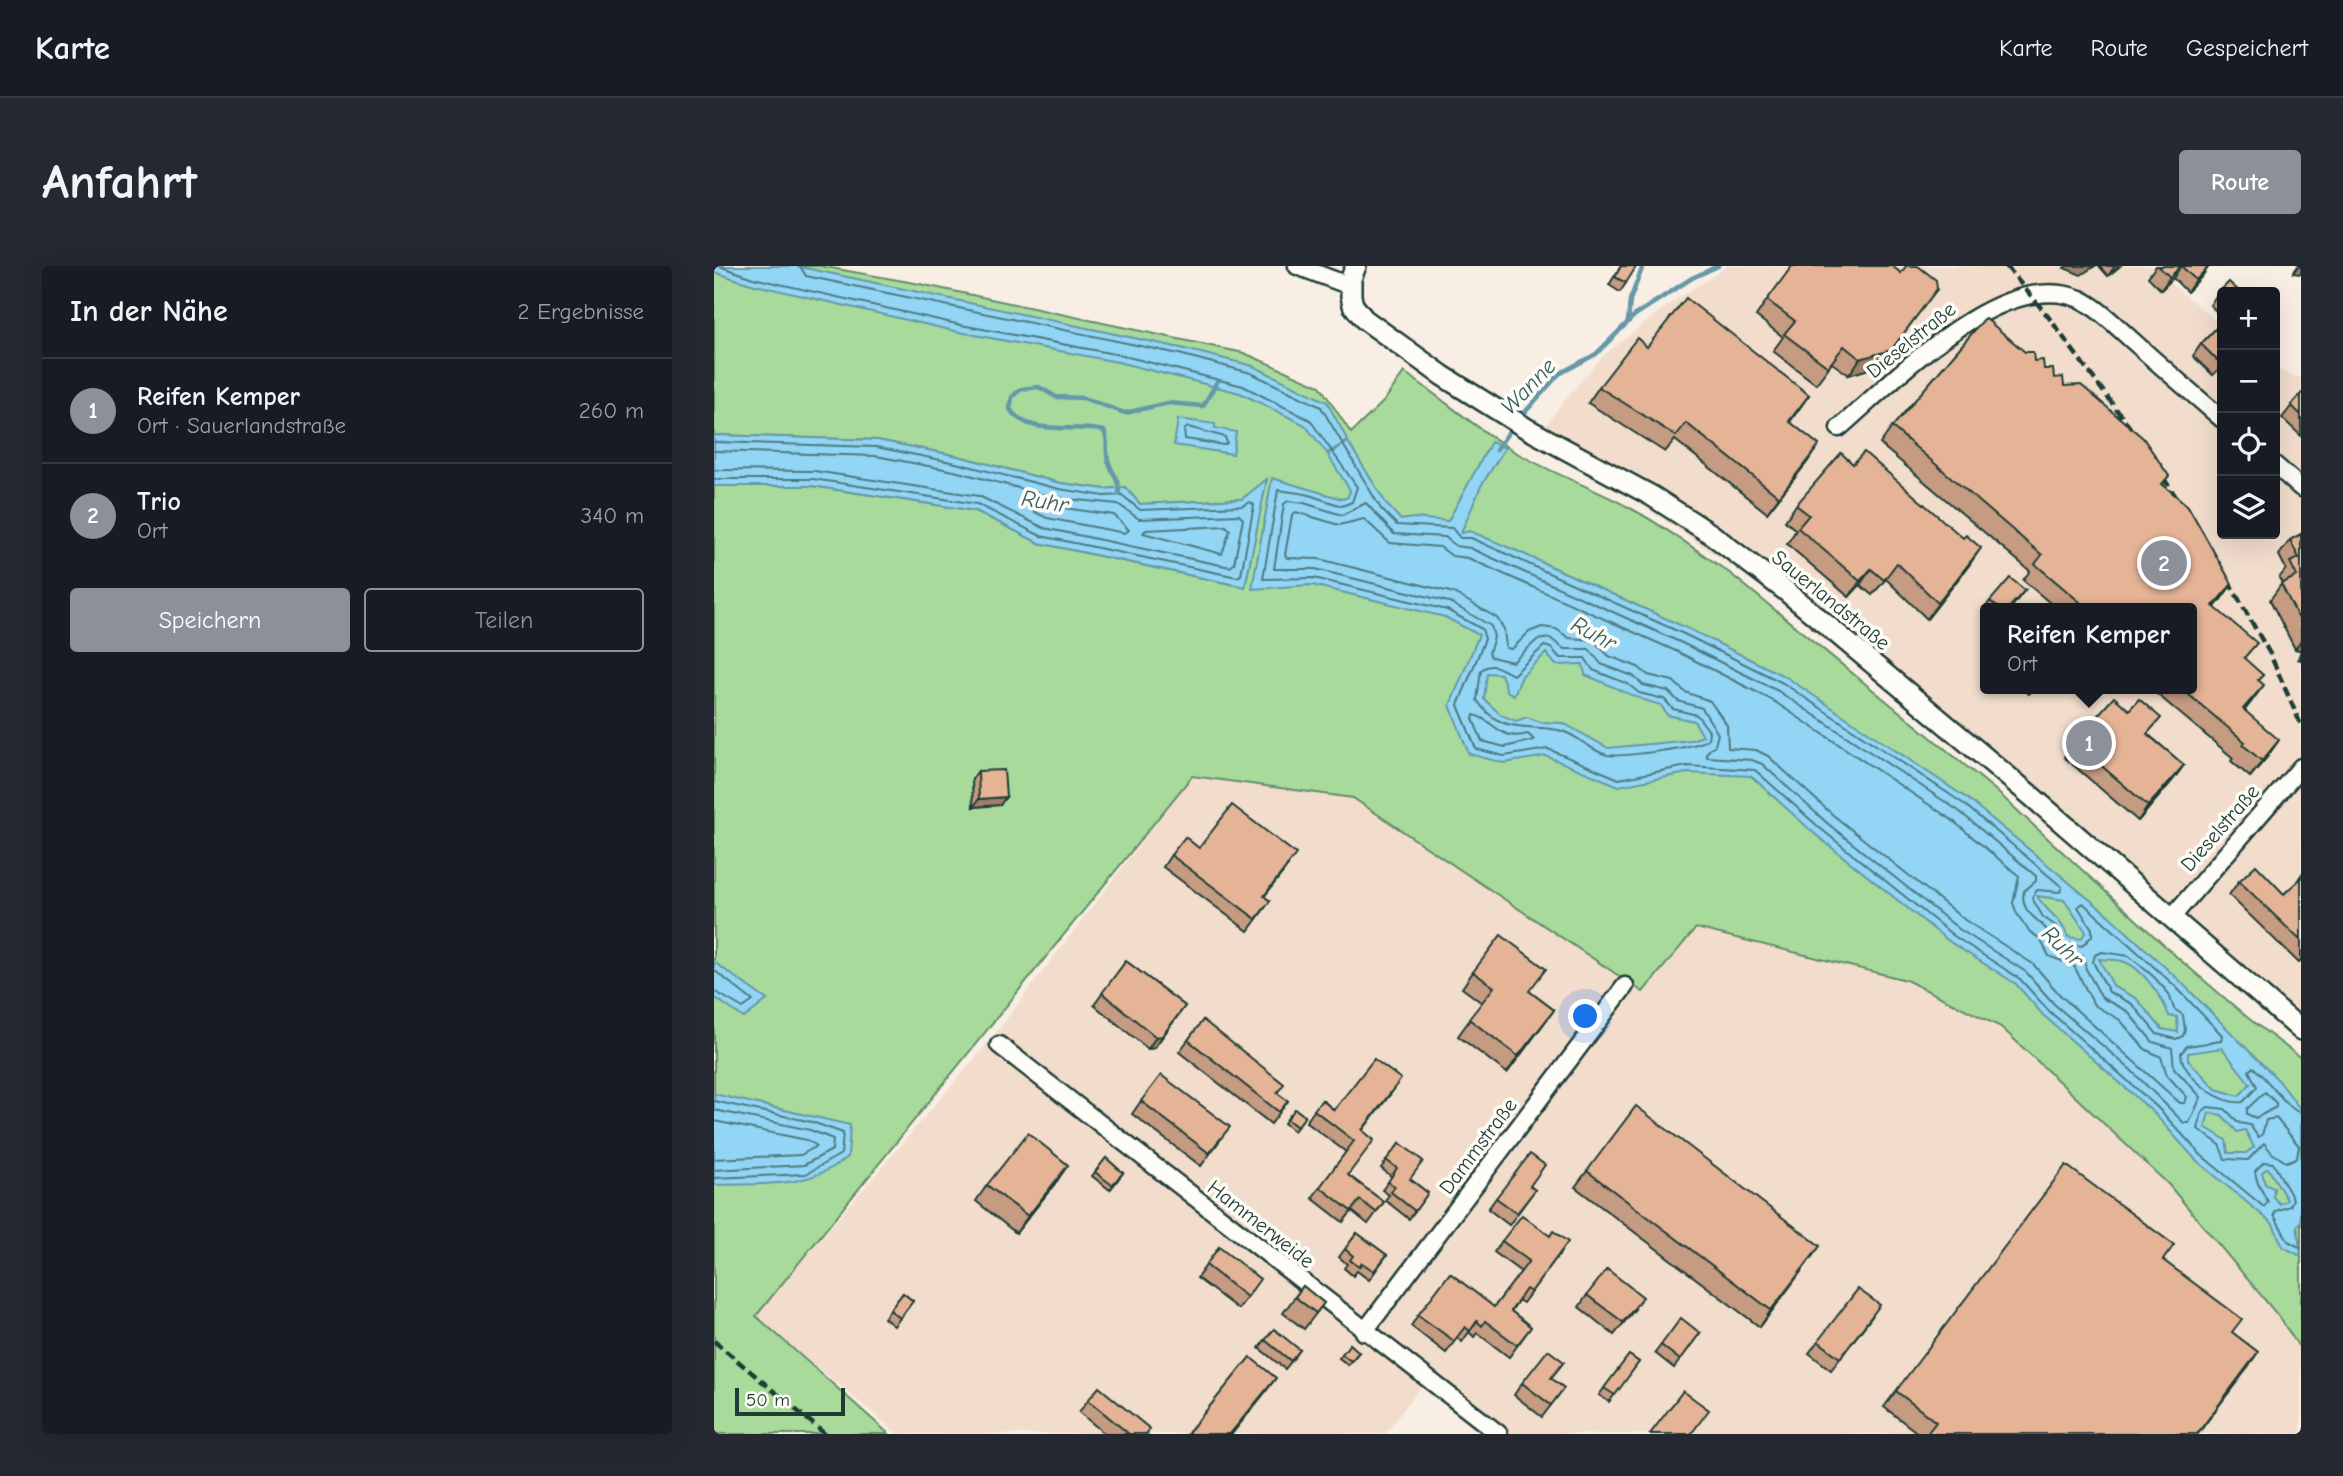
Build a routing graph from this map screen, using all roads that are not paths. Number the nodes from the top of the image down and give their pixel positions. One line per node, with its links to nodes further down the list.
1 (1297, 266): 3 (street)
2 (1356, 266): 3 (street)
3 (1350, 286): 9 (street, Sauerlandstraße)
4 (2217, 415): 5 (street, Dieselstraße)
5 (1839, 428)
6 (2280, 469): 7 (street)
7 (2301, 488)
8 (2301, 767): 9 (street, Dieselstraße)
9 (2172, 918): 11 (street, Sauerlandstraße)
10 (1625, 986): 13 (street, Dammstraße)
11 (2301, 1030)
12 (999, 1045): 13 (street, Hammerweide)
13 (1364, 1332): 14 (street, Hammerweide)
14 (1499, 1434)

